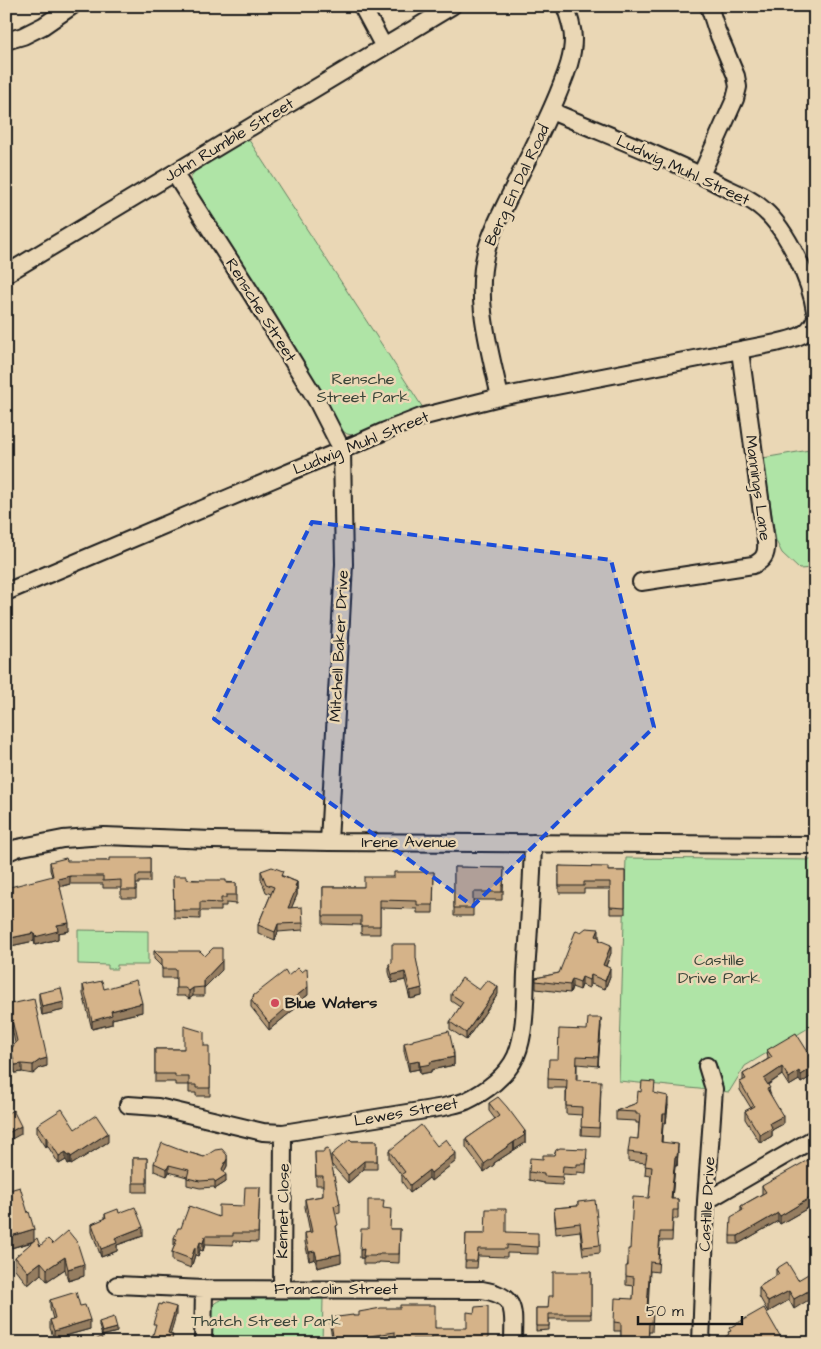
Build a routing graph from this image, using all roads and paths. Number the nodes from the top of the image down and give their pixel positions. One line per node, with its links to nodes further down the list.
1 (72, 6): 6 (street)
2 (362, 6): 7 (street)
3 (452, 6): 7 (street, John Rumble Street)
4 (566, 6): 8 (street, Berg En Dal Road)
5 (709, 6): 10 (street)
6 (6, 41)
7 (384, 47): 9 (street, John Rumble Street)
8 (551, 111): 10 (street, Ludwig Muhl Street); 15 (street, Berg En Dal Road)
9 (174, 173): 11 (street, John Rumble Street); 16 (street, Rensche Street)
10 (700, 175): 12 (street, Ludwig Muhl Street)
11 (6, 274)
12 (815, 311)
13 (815, 320): 14 (street, Ludwig Muhl Street)
14 (740, 351): 15 (street, Ludwig Muhl Street); 17 (street, Mannings Lane)
15 (500, 398): 16 (street, Ludwig Muhl Street)
16 (342, 450): 18 (street, Ludwig Muhl Street); 19 (street, Mitchell Baker Drive)
17 (641, 582)
18 (6, 592)
19 (329, 842): 20 (street, Irene Avenue); 22 (street, Irene Avenue)
20 (533, 843): 21 (street, Irene Avenue); 25 (street, Lewes Street)
21 (815, 845)
22 (6, 853)
23 (707, 1066): 27 (street, Castille Drive)
24 (128, 1104): 25 (street, Lewes Street)
25 (283, 1133): 29 (street, Kennet Close)
26 (815, 1138): 27 (street)
27 (706, 1201): 33 (street, Castille Drive)
28 (117, 1285): 30 (street, Francolin Street)
29 (282, 1288): 30 (street, Francolin Street); 32 (street, Francolin Street)
30 (204, 1289): 31 (street)
31 (203, 1343)
32 (513, 1343)
33 (701, 1343)

